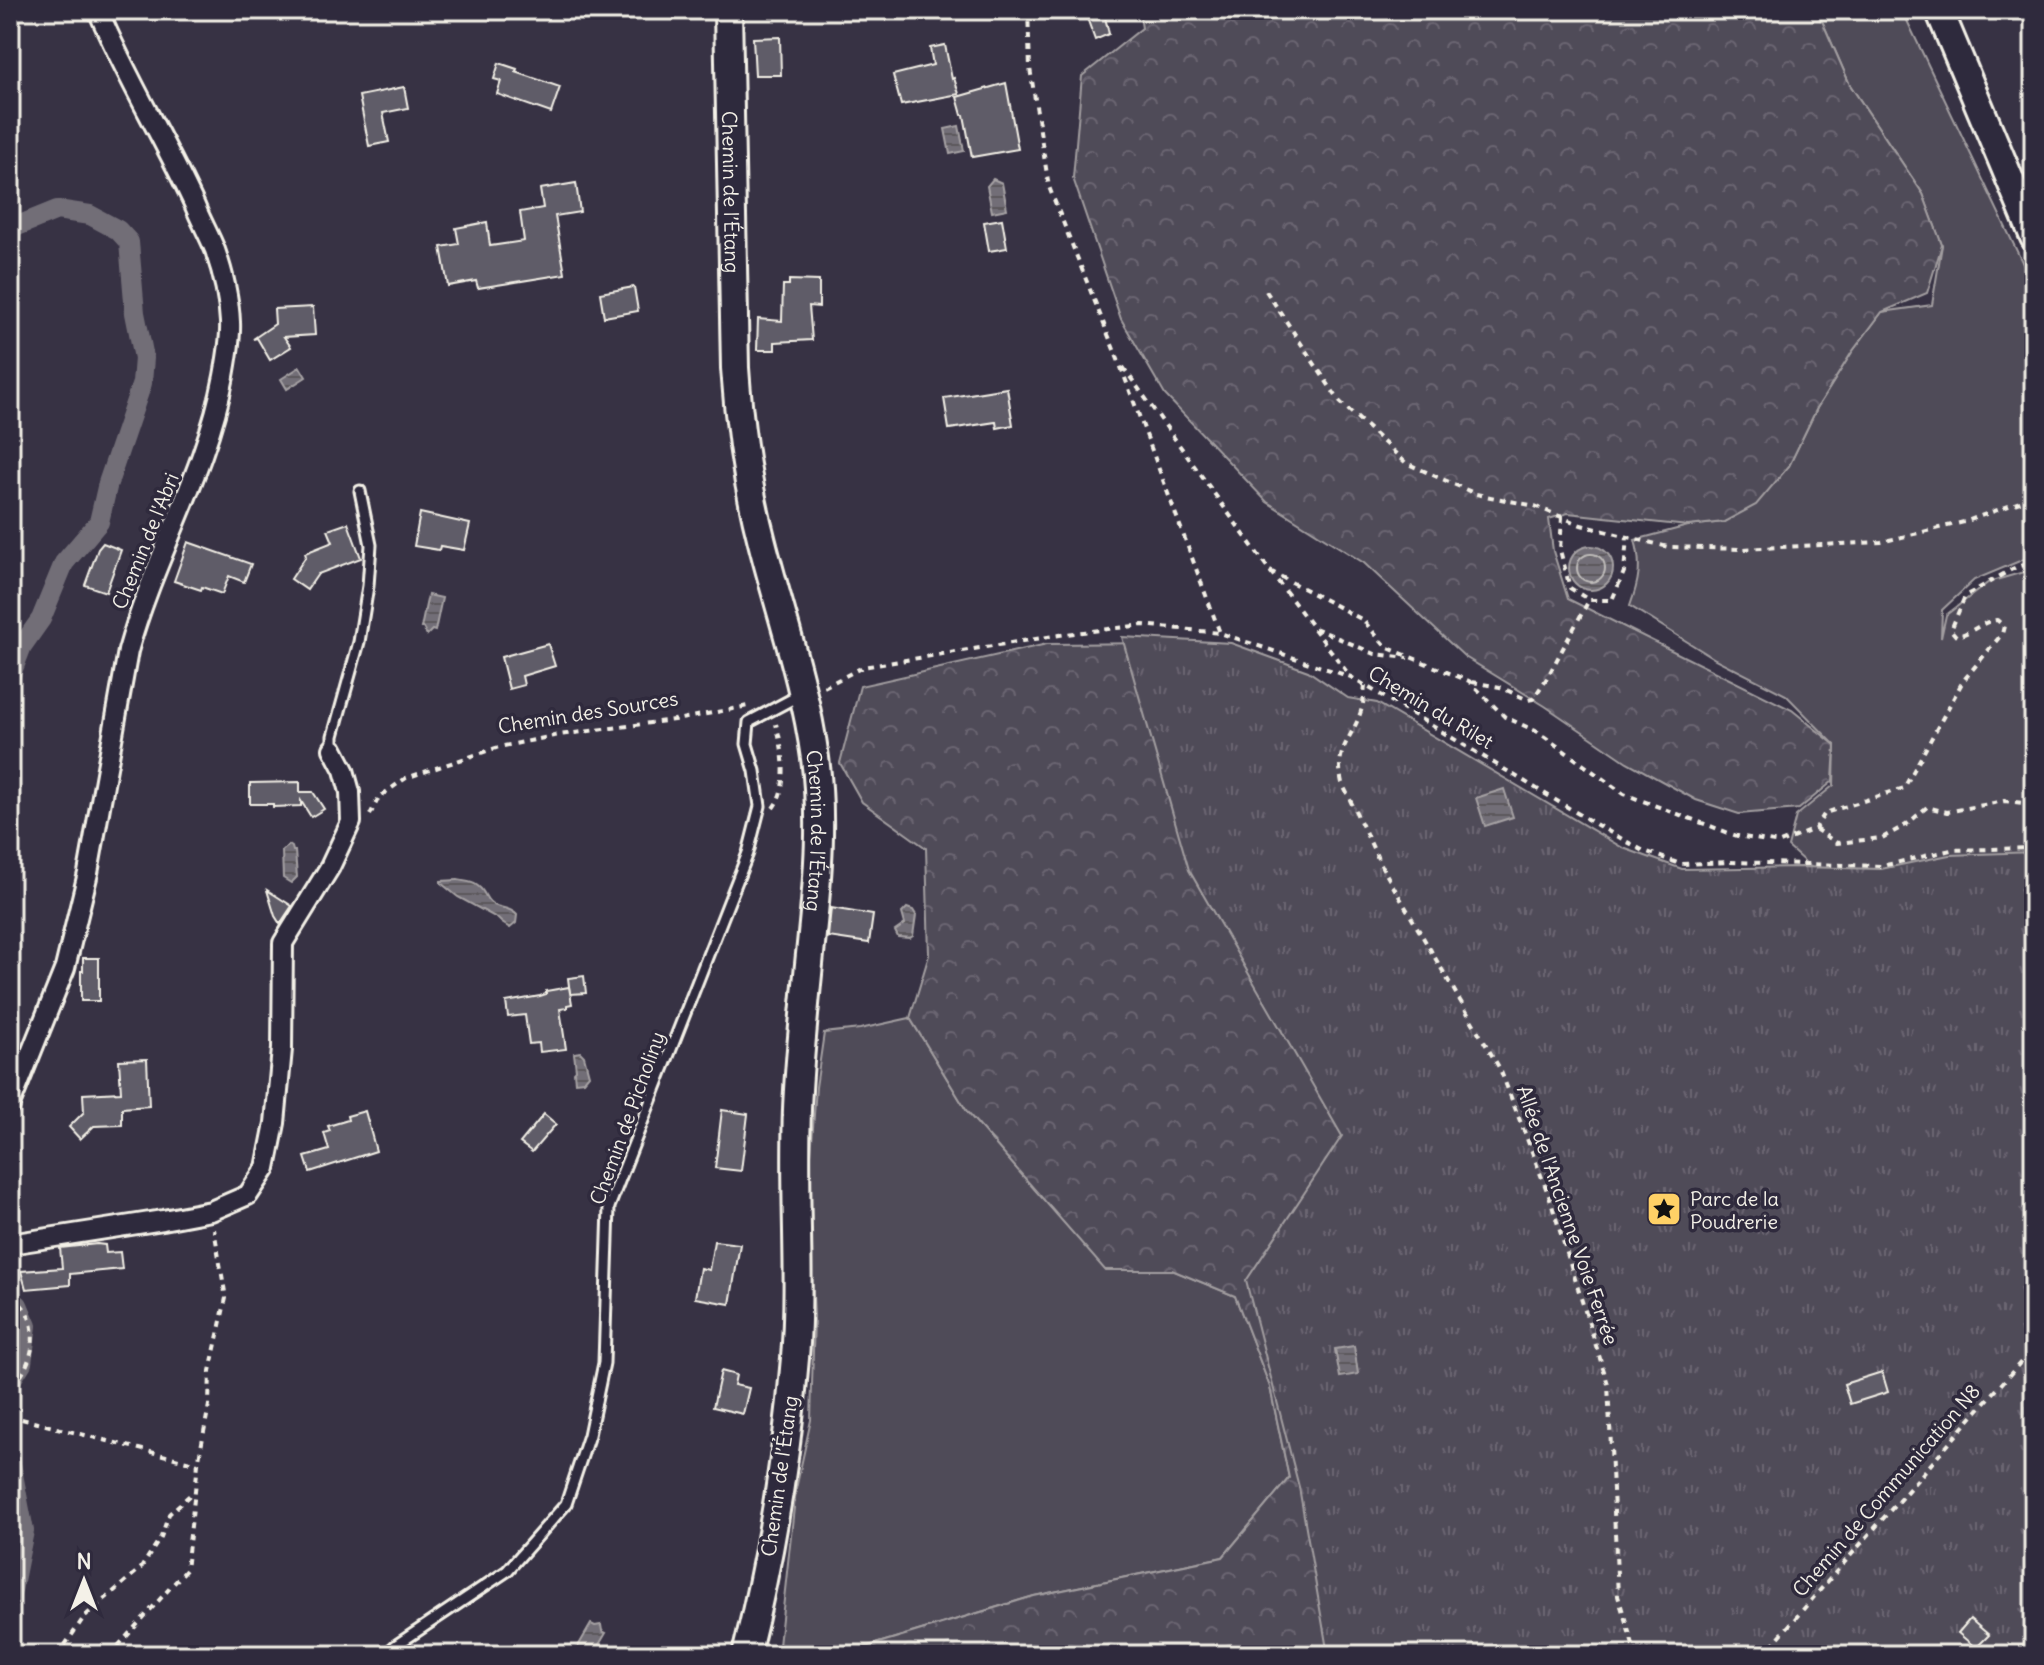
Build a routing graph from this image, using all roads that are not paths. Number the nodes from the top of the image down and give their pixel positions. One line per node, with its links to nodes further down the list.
1 (98, 10): 8 (street, Chemin de l'Abri)
2 (728, 10): 6 (main road, Chemin de l’Étang)
3 (1939, 10): 4 (main road)
4 (2034, 237)
5 (360, 491): 7 (lane)
6 (802, 690): 10 (lane, Chemin de Picholiny); 11 (main road, Chemin de l’Étang)
7 (333, 749): 9 (street)
8 (10, 1105)
9 (10, 1244)
10 (385, 1655)
11 (746, 1655)

